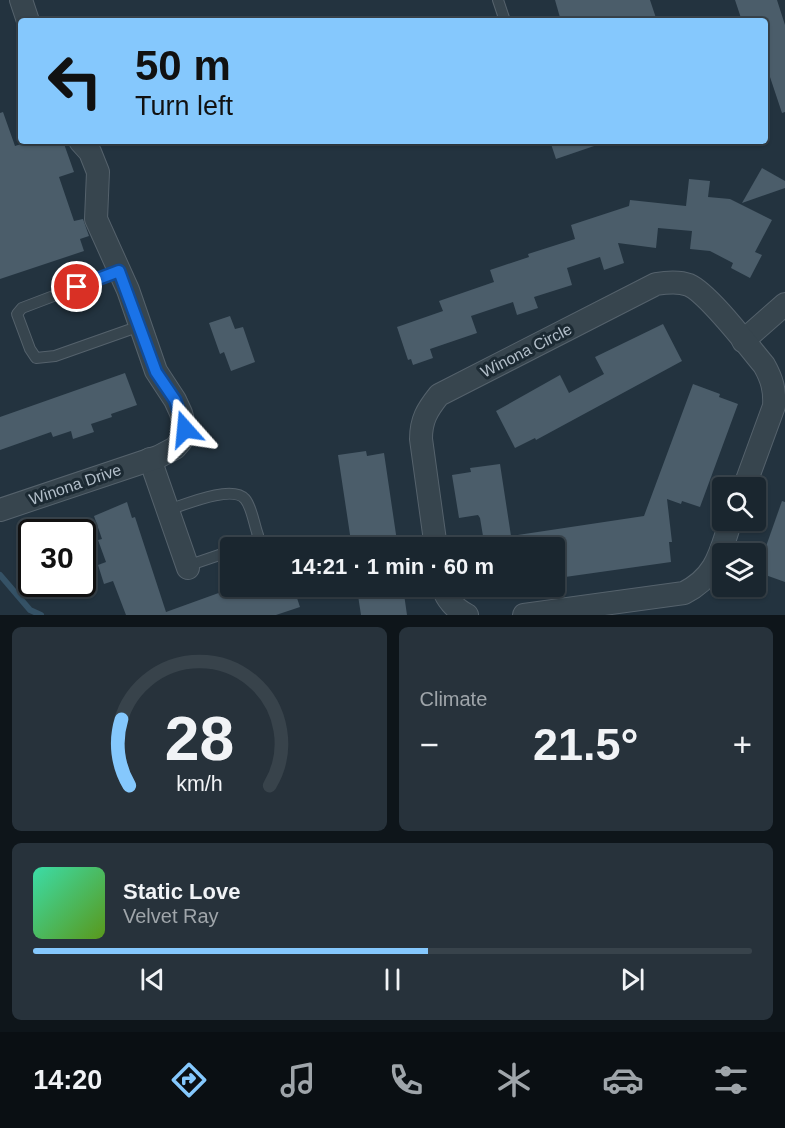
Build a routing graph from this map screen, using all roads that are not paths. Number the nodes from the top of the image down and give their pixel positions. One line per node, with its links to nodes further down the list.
1 (21, 0): 3 (street)
2 (498, 0): 4 (lane)
3 (27, 18)
4 (504, 18)
5 (83, 144): 6 (street)
6 (124, 281): 8 (street); 8 (lane)
7 (785, 304): 9 (street)
8 (140, 326): 10 (street, Winona Drive)
9 (743, 341): 11 (street, Winona Circle); 16 (street, Winona Circle)
10 (150, 459): 12 (street, Winona Drive); 13 (street)
11 (748, 477)
12 (0, 510)
13 (168, 510): 15 (lane); 18 (street)
14 (727, 531): 21 (street)
15 (257, 537)
16 (434, 537)
17 (220, 556): 18 (lane)
18 (188, 567)
19 (447, 597): 20 (street)
20 (467, 615)
21 (524, 615)

